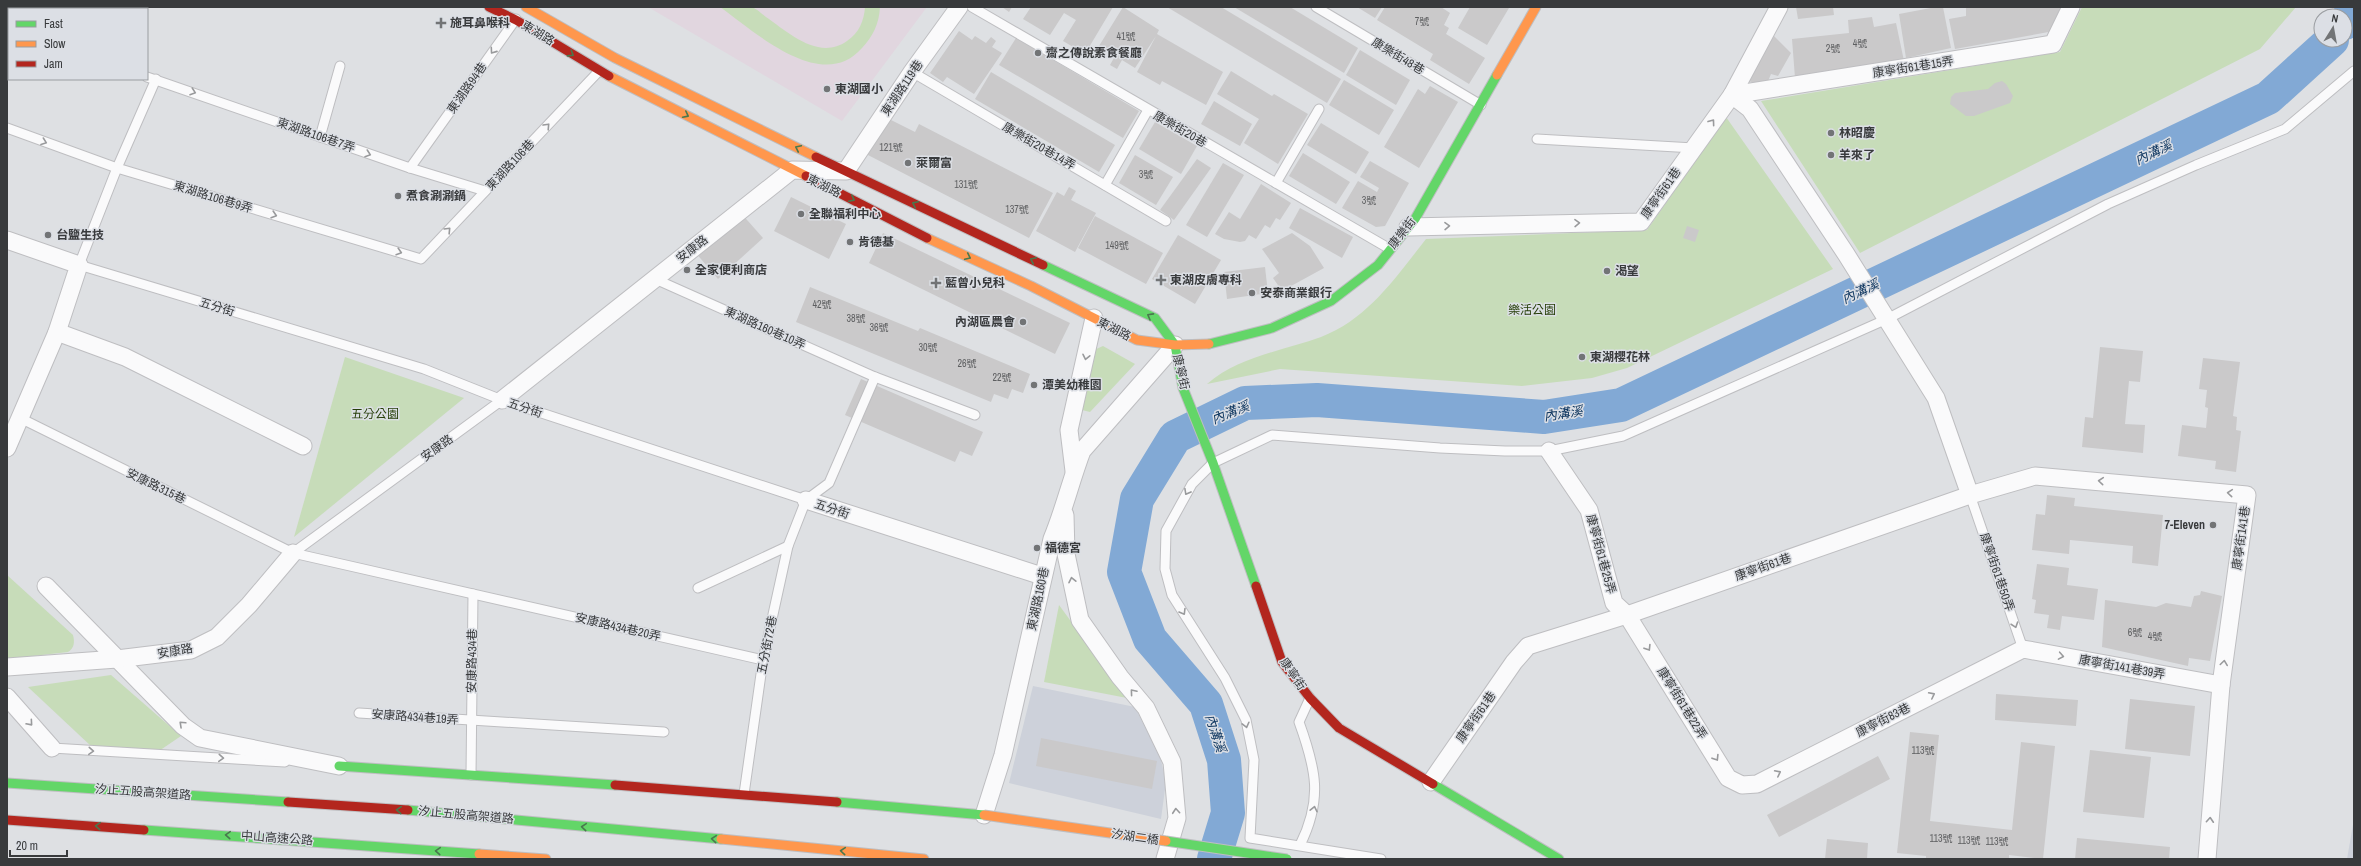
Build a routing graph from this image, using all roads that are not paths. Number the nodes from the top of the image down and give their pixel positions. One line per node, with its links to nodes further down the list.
1 (489, 7): 9 (main road, 東湖路)
2 (525, 7): 9 (lane, 東湖路94巷); 26 (main road, 東湖路, one-way to 2)
3 (959, 7): 13 (street, 東湖路119巷)
4 (972, 7): 18 (lane, 康樂街20巷)
5 (1316, 7): 16 (lane, 康樂街48巷)
6 (1536, 7): 16 (main road, 康樂街)
7 (1779, 7): 15 (street, 康寧街61巷)
8 (2072, 7): 15 (street, 康寧街61巷15弄)
9 (516, 20): 11 (main road, 東湖路, one-way to 11); 24 (lane, 東湖路94巷, one-way to 24)
10 (340, 66): 20 (lane)
11 (599, 71): 25 (main road, 東湖路, one-way to 25); 29 (lane, 東湖路106巷, one-way to 11)
12 (2354, 71): 38 (lane)
13 (912, 72): 26 (street, 東湖路119巷); 28 (lane, 康樂街20巷14弄)
14 (151, 78): 20 (lane, 東湖路106巷7弄, one-way to 20); 23 (lane)
15 (1732, 95): 22 (street, 康寧街61巷, one-way to 15); 38 (street)
16 (1481, 105): 31 (main road, 康樂街)
17 (1319, 109): 27 (lane)
18 (1148, 110): 27 (lane, 康樂街20巷); 28 (lane)
19 (7, 128): 23 (lane, 東湖路106巷9弄, one-way to 23)
20 (320, 137): 24 (lane, 東湖路106巷7弄, one-way to 24)
21 (1537, 139): 22 (lane)
22 (1694, 148): 31 (street, 康寧街61巷, one-way to 22)
23 (117, 168): 34 (lane, 東湖路106巷9弄, one-way to 34); 35 (lane)
24 (410, 168): 29 (lane, 東湖路106巷7弄)
25 (792, 170): 26 (street); 36 (street, 安康路); 37 (main road, 東湖路, one-way to 37)
26 (846, 171): 40 (main road, 東湖路, one-way to 26)
27 (1276, 183): 33 (lane, 康樂街20巷)
28 (1105, 185): 30 (lane, 康樂街20巷14弄)
29 (485, 191): 34 (lane, 東湖路106巷, one-way to 29)
30 (1166, 221)
31 (1408, 227): 33 (main road, 康樂街)
32 (7, 240): 35 (street, 五分街)
33 (1390, 249): 40 (main road, 康樂街)
34 (421, 259)
35 (79, 265): 39 (street); 42 (lane, 五分街)
36 (655, 279): 41 (lane, 東湖路160巷10弄); 42 (street, 安康路)
37 (1094, 318): 40 (main road, 東湖路); 49 (street, one-way to 49)
38 (1888, 319): 47 (lane); 50 (street)
39 (57, 332): 44 (street); 45 (street)
40 (1175, 345): 48 (main road, 康寧街); 49 (street, 東湖路160巷)
41 (875, 377): 43 (lane, 東湖路160巷10弄); 51 (lane)
42 (502, 400): 51 (lane, 五分街); 54 (lane, 安康路)
43 (975, 415)
44 (20, 418): 46 (street); 54 (lane, 安康路315巷)
45 (303, 446)
46 (7, 448)
47 (1549, 451): 48 (lane); 59 (street, 康寧街61巷25弄)
48 (1213, 463): 66 (main road, 康寧街); 79 (lane, one-way to 79)
49 (1074, 473): 52 (street, 東湖路160巷)
50 (1970, 495): 59 (street, 康寧街61巷); 60 (lane, 康寧街61巷50弄, one-way to 60); 64 (street, 康寧街141巷, one-way to 50)
51 (806, 500): 53 (lane, 五分街72巷); 55 (street, 五分街)
52 (1064, 508): 55 (street, 東湖路160巷); 80 (street, one-way to 52)
53 (788, 546): 57 (lane); 62 (lane, 五分街72巷)
54 (293, 553): 58 (lane); 61 (street, 安康路)
55 (1042, 576): 77 (street, 東湖路160巷)
56 (46, 586): 61 (street)
57 (698, 588)
58 (473, 594): 62 (lane, 安康路434巷20弄); 68 (lane, 安康路434巷)
59 (1627, 615): 73 (street, 康寧街61巷); 75 (street, 康寧街61巷22弄, one-way to 75)
60 (2023, 649): 64 (street, 康寧街141巷39弄, one-way to 64); 75 (street, 康寧街83巷, one-way to 60)
61 (117, 659): 63 (street, 安康路); 71 (street, one-way to 61)
62 (763, 660): 76 (lane, 五分街72巷)
63 (7, 667)
64 (2221, 685): 86 (street, 康寧街141巷, one-way to 64)
65 (7, 697): 70 (street, one-way to 70)
66 (1310, 698): 73 (main road, 康寧街); 79 (lane, one-way to 66)
67 (359, 713): 68 (lane, 安康路434巷19弄)
68 (472, 721): 69 (lane); 72 (lane, 安康路434巷)
69 (664, 732)
70 (52, 748): 71 (lane, one-way to 71)
71 (339, 766): 72 (main road, 汐湖二橋)
72 (471, 775): 76 (main road, 汐湖二橋)
73 (1431, 782): 85 (main road, 康寧街)
74 (7, 783): 82 (main road, 汐止五股高架道路, one-way to 74)
75 (1742, 785)
76 (744, 794): 77 (main road, 汐湖二橋)
77 (984, 815): 80 (lane); 83 (main road, 汐湖二橋, bridge)
78 (7, 820): 81 (main road, 中山高速公路, one-way to 78)
79 (1300, 845): 84 (lane)
80 (1166, 854)
81 (546, 859)
82 (924, 859)
83 (1287, 859)
84 (1380, 859)
85 (1559, 859)
86 (2207, 859)

